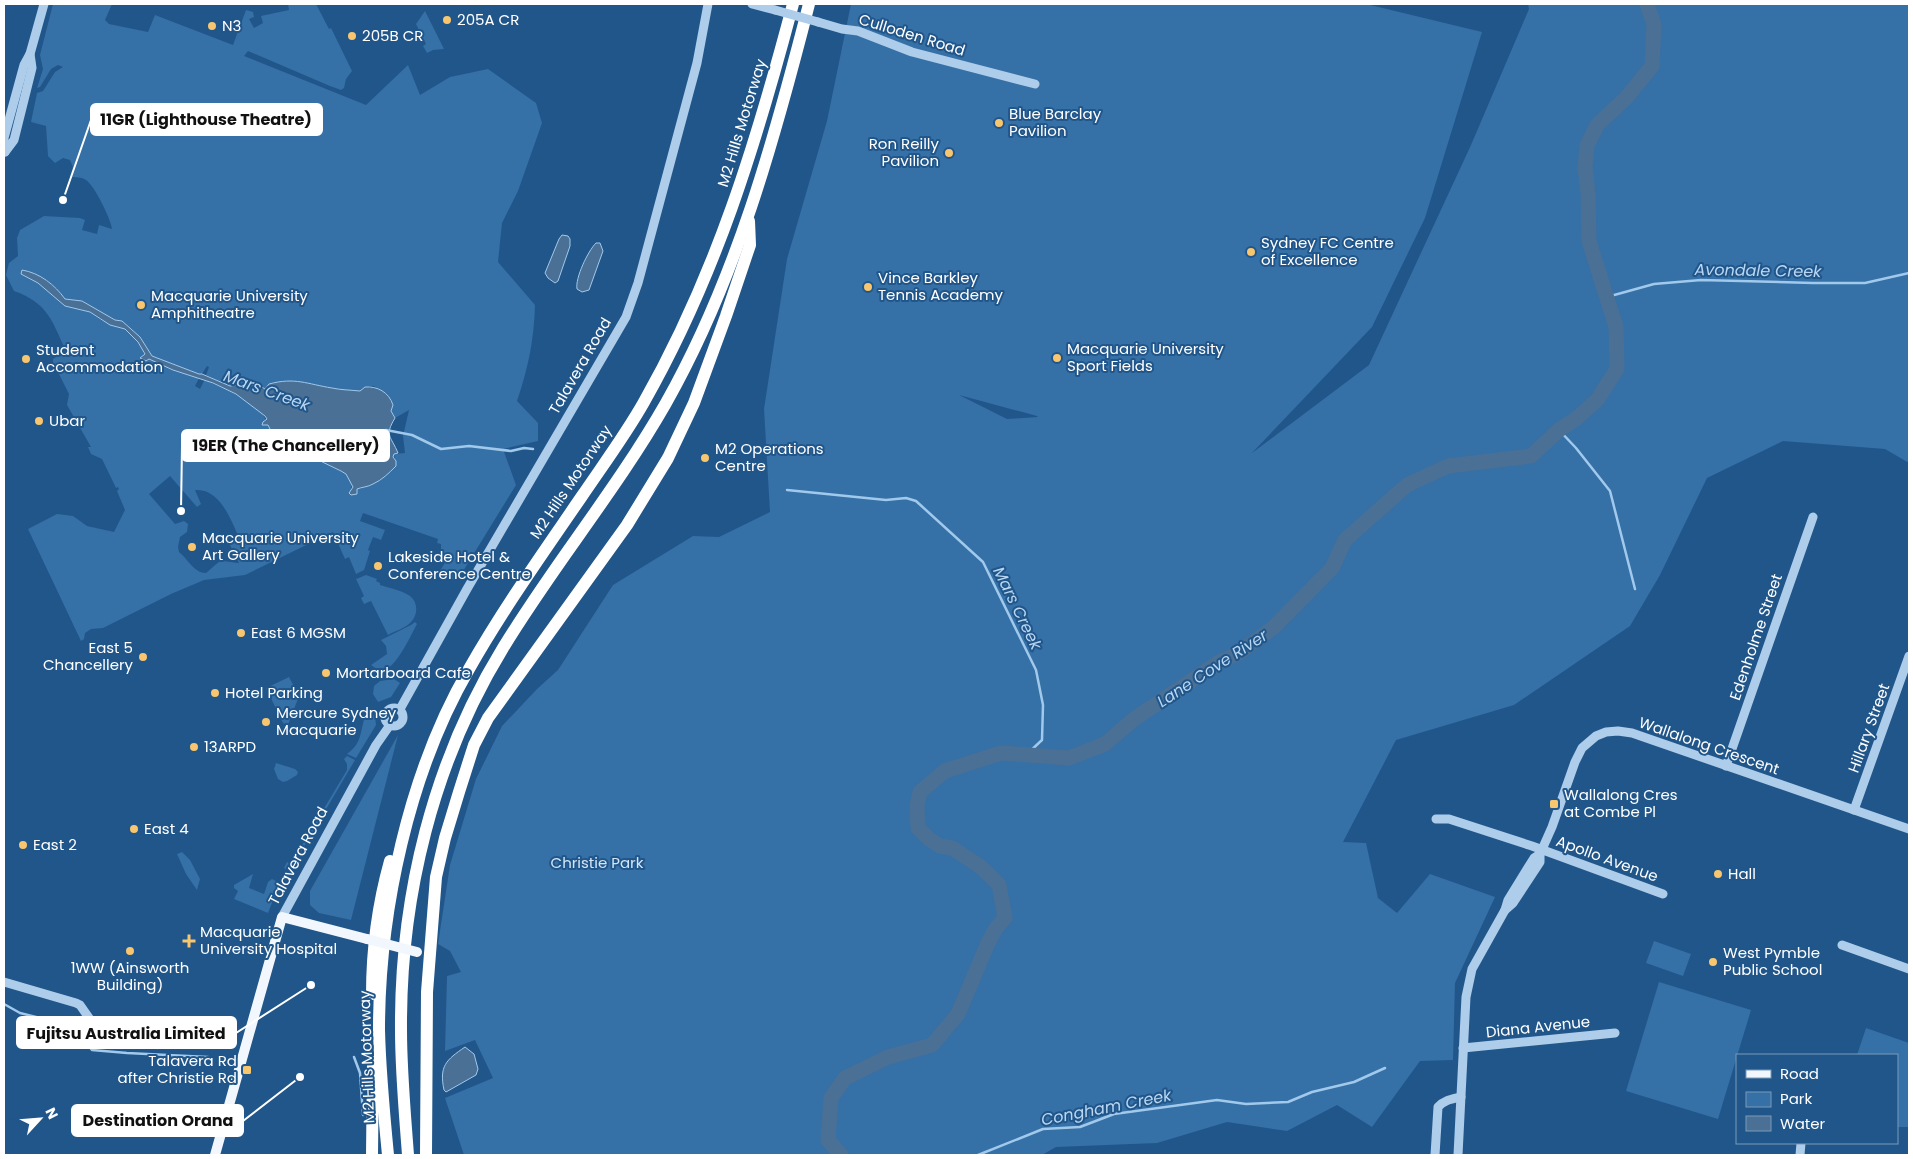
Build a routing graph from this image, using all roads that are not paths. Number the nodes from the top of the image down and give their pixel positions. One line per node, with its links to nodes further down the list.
1 (44, 4): 6 (street)
2 (711, 4): 11 (street, Talavera Road)
3 (752, 4): 7 (street, Culloden Road, bridge)
4 (792, 4): 14 (highway, M2 Hills Motorway)
5 (809, 4): 8 (highway)
6 (30, 54): 6 (street)
7 (1035, 84)
8 (749, 217): 22 (highway); 32 (highway)
9 (1812, 517): 13 (street, Edenholme Street)
10 (1909, 656): 15 (street, Hillary Street)
11 (400, 709): 12 (street); 12 (street)
12 (390, 725): 20 (street, Talavera Road)
13 (1726, 766): 15 (street, Wallalong Crescent); 18 (street, Wallalong Crescent)
14 (418, 789): 30 (highway); 31 (highway, M2 Hills Motorway)
15 (1854, 810): 17 (street, Wallalong Crescent)
16 (1436, 819): 18 (street, Apollo Avenue)
17 (1909, 829)
18 (1541, 852): 19 (street, Apollo Avenue); 27 (street, Wallalong Crescent)
19 (1663, 894)
20 (282, 917): 22 (main road, bridge); 29 (main road, Talavera Road)
21 (1842, 945): 23 (street)
22 (429, 955): 33 (highway)
23 (1909, 969)
24 (4, 982): 25 (street)
25 (96, 1028)
26 (1615, 1033): 27 (street, Diana Avenue)
27 (1464, 1048): 28 (street, Wallalong Crescent)
28 (1461, 1097): 34 (street); 35 (street, Wallalong Crescent)
29 (215, 1155)
30 (372, 1155)
31 (388, 1155)
32 (408, 1155)
33 (426, 1155)
34 (1435, 1155)
35 (1458, 1155)

